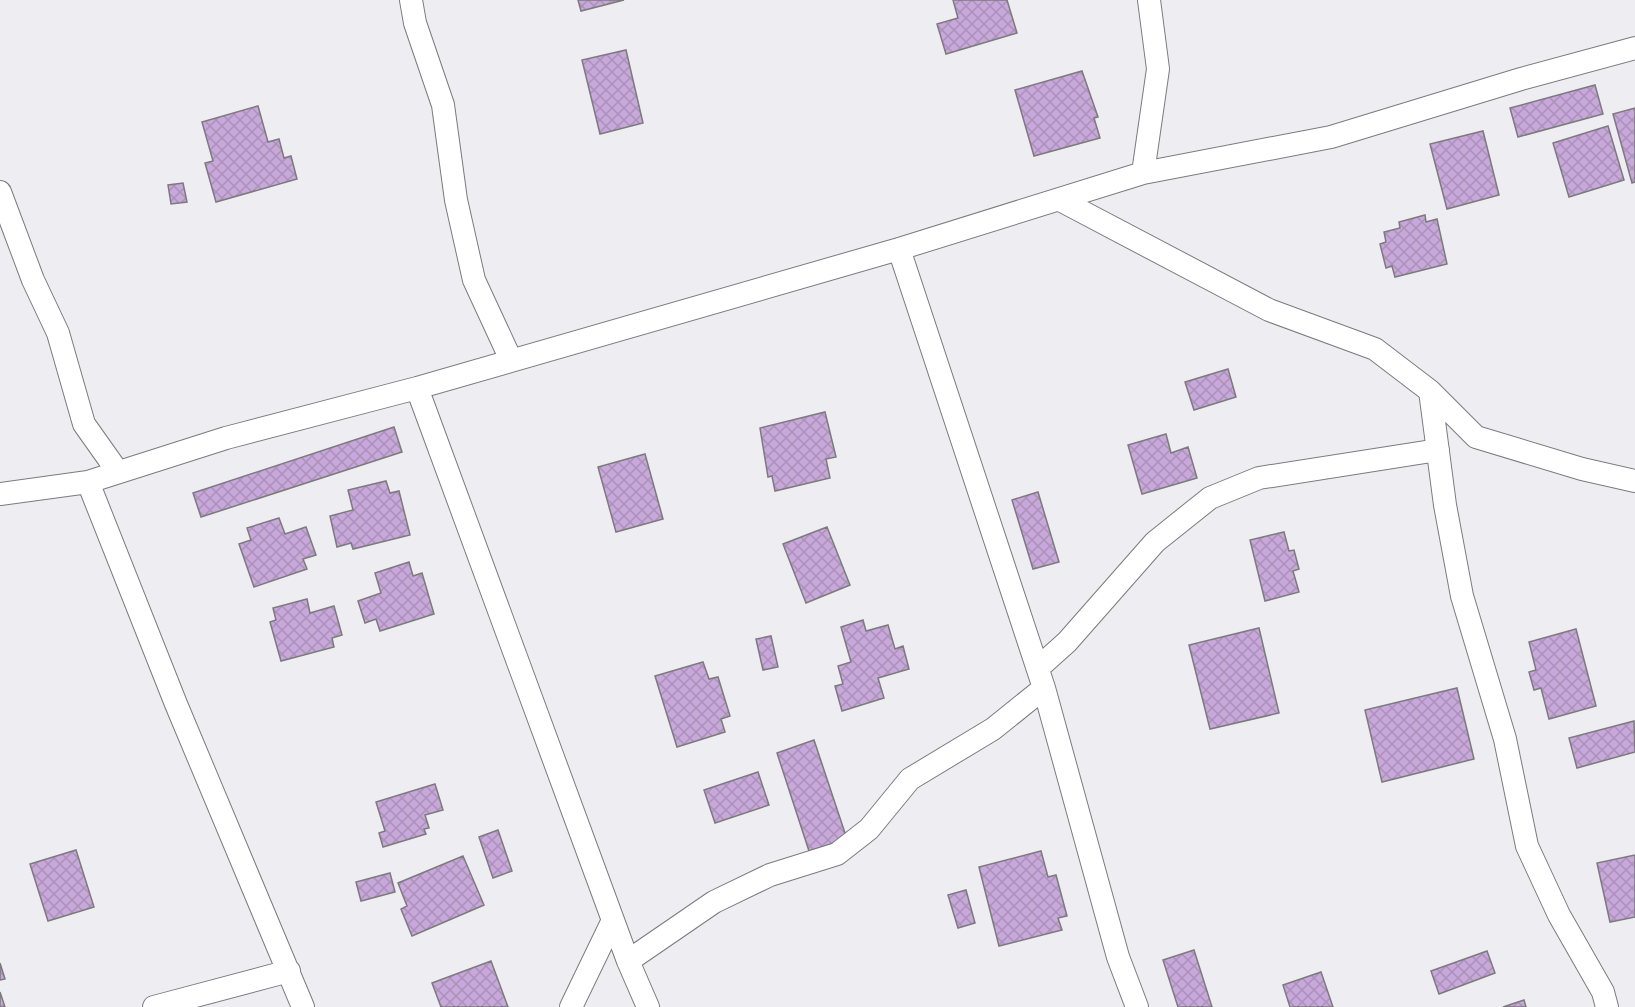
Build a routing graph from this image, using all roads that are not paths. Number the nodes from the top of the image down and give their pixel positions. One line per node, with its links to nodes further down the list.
1 (411, 0): 8 (street)
2 (1149, 0): 4 (street)
3 (1635, 48): 4 (street)
4 (1143, 172): 6 (street)
5 (0, 192): 12 (street)
6 (1060, 201): 7 (street); 10 (street)
7 (899, 249): 8 (street); 16 (street)
8 (511, 360): 9 (street)
9 (417, 388): 12 (street); 17 (street)
10 (1430, 391): 11 (street); 13 (street)
11 (1438, 450): 16 (street); 25 (street)
12 (117, 472): 14 (street)
13 (1635, 481)
14 (88, 482): 15 (street); 19 (street)
15 (0, 494)
16 (1041, 678): 18 (street); 24 (street)
17 (613, 920): 18 (street); 22 (street)
18 (628, 961): 23 (street)
19 (289, 971): 20 (street); 21 (street)
20 (154, 1007)
21 (303, 1007)
22 (571, 1007)
23 (648, 1007)
24 (1137, 1007)
25 (1607, 1007)

